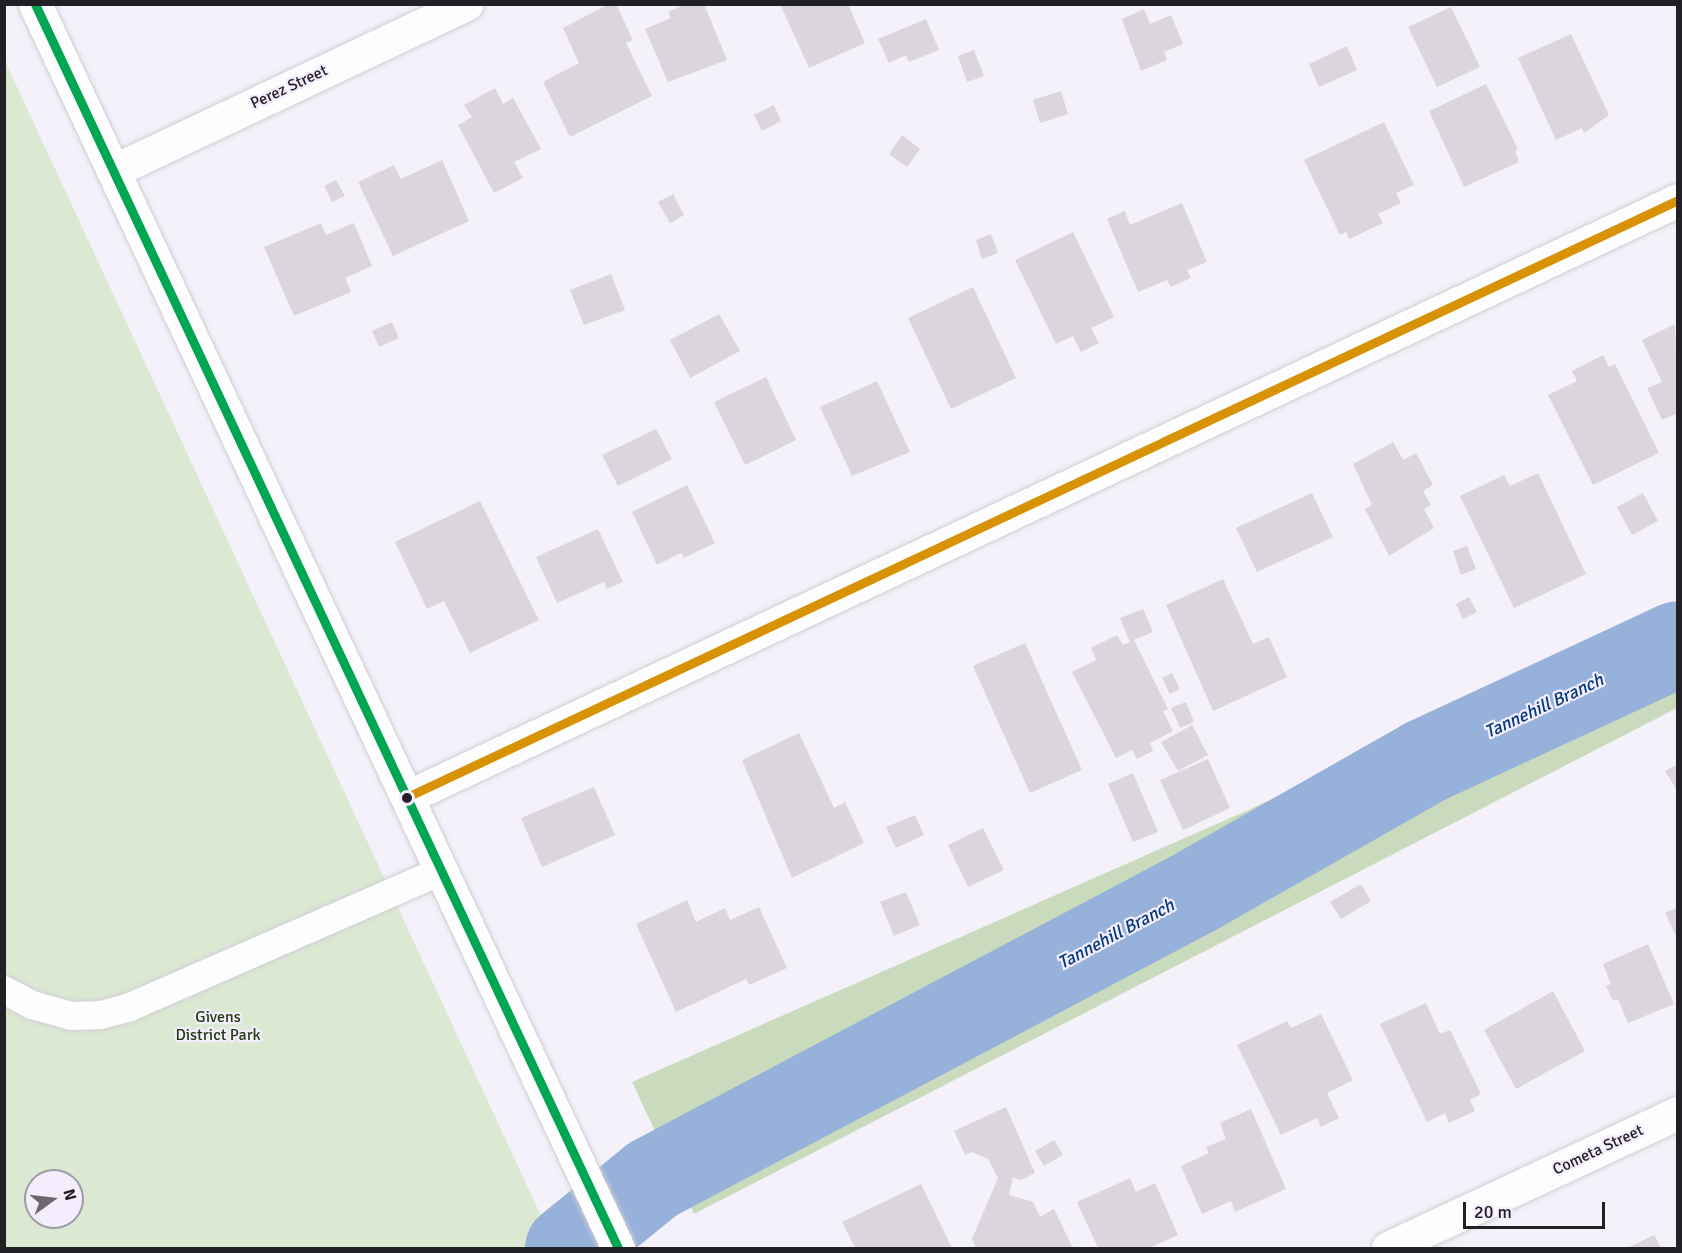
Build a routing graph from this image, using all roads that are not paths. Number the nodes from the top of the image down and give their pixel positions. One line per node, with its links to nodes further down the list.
1 (35, 4): 3 (street)
2 (466, 4): 3 (street, Perez Street)
3 (113, 171): 5 (street)
4 (1677, 200): 5 (street)
5 (407, 797): 6 (street)
6 (441, 871): 7 (lane); 9 (street)
7 (4, 990)
8 (1677, 1113): 10 (street, Cometa Street)
9 (618, 1248)
10 (1388, 1248)

